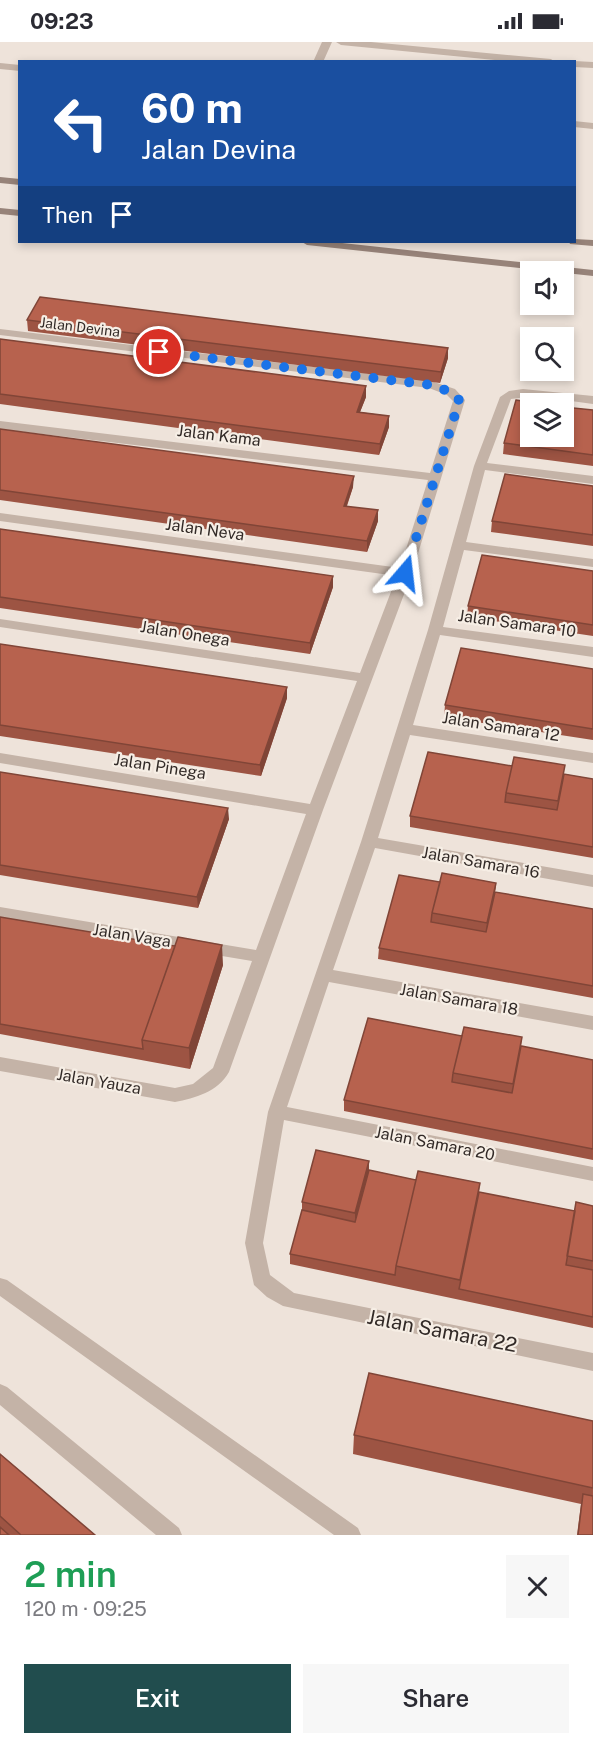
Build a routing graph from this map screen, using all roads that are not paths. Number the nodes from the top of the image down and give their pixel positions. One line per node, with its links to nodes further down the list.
1 (327, 42): 3 (street)
2 (341, 42): 4 (street)
3 (319, 60)
4 (530, 60)
5 (576, 64): 6 (street)
6 (593, 65)
7 (0, 66): 8 (street)
8 (18, 68)
9 (576, 124): 10 (street)
10 (593, 126)
11 (0, 180): 12 (street)
12 (18, 182)
13 (0, 211): 14 (street)
14 (18, 213)
15 (576, 242): 17 (street)
16 (316, 243): 18 (street)
17 (593, 243)
18 (593, 273)
19 (0, 332): 23 (street, Jalan Devina)
20 (593, 400): 22 (street)
21 (0, 425): 23 (street, Jalan Kama)
22 (480, 466): 24 (street); 26 (street)
23 (435, 477): 28 (street)
24 (593, 480)
25 (0, 518): 28 (street, Jalan Neva)
26 (458, 545): 27 (street); 30 (street)
27 (593, 563)
28 (405, 573): 32 (street)
29 (0, 622): 32 (street, Jalan Onega)
30 (435, 630): 31 (street, Jalan Samara 10); 33 (street)
31 (593, 652)
32 (365, 678): 36 (street)
33 (404, 729): 35 (street, Jalan Samara 12); 37 (street)
34 (0, 758): 36 (street, Jalan Pinega)
35 (593, 758)
36 (315, 810): 40 (street)
37 (369, 842): 38 (street, Jalan Samara 16); 41 (street)
38 (593, 881)
39 (0, 913): 40 (street, Jalan Vaga)
40 (263, 957): 43 (street, Jalan Yauza)
41 (324, 975): 42 (street, Jalan Samara 18); 44 (street)
42 (593, 1023)
43 (0, 1064)
44 (277, 1112): 45 (street, Jalan Samara 20); 47 (street, Jalan Samara 22)
45 (593, 1174)
46 (0, 1286): 50 (street)
47 (593, 1362)
48 (0, 1393): 49 (street)
49 (172, 1535)
50 (351, 1535)

